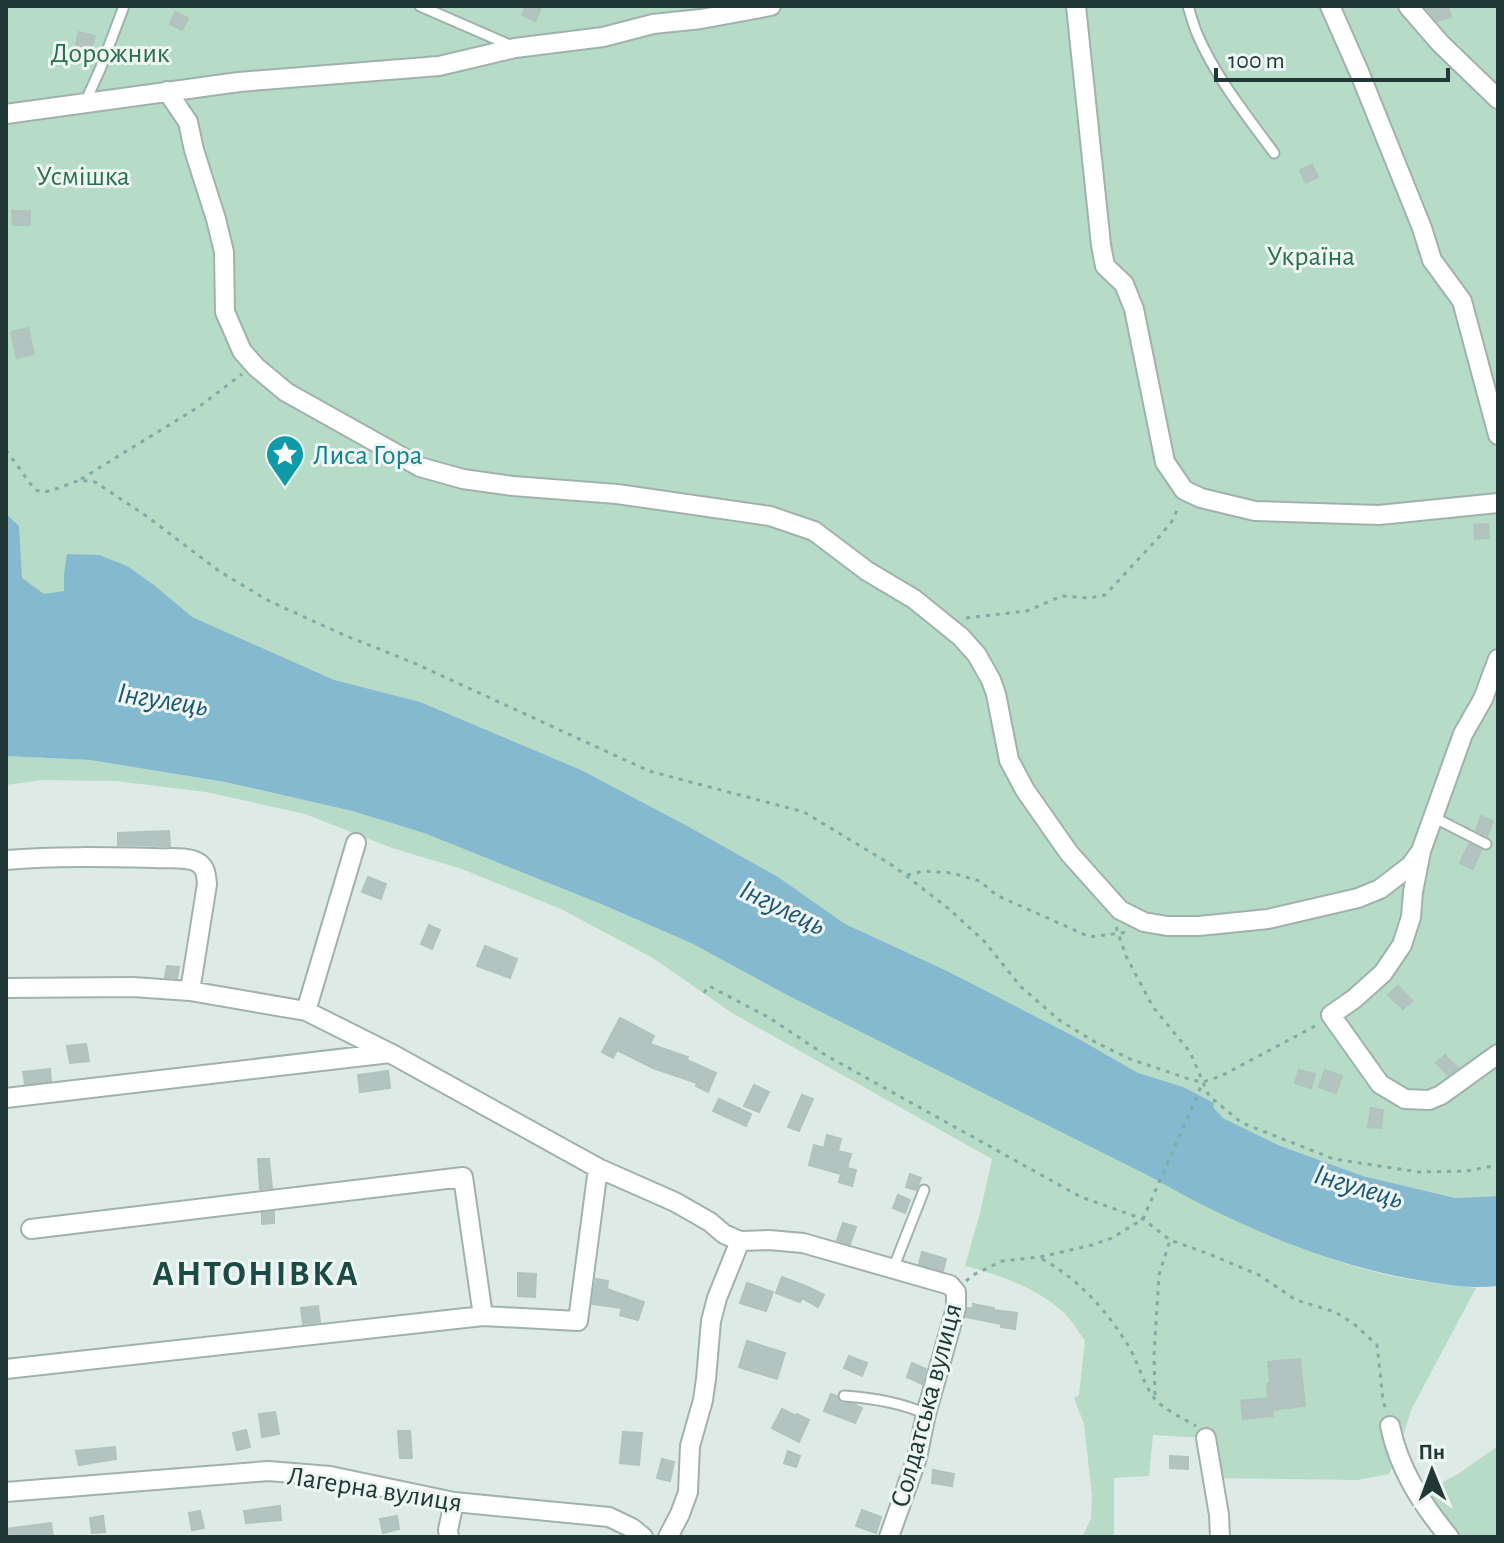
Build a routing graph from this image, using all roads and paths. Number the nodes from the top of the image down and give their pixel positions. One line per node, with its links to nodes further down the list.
1 (124, 6): 11 (lane)
2 (420, 6): 8 (lane)
3 (766, 6): 8 (street)
4 (1076, 6): 18 (street)
5 (1188, 6): 13 (lane)
6 (1330, 6): 15 (street)
7 (1408, 6): 10 (street)
8 (515, 48): 9 (street)
9 (167, 91): 11 (street); 14 (street)
10 (1498, 99)
11 (85, 103): 12 (street)
12 (6, 114)
13 (1274, 153)
14 (256, 367): 17 (path); 25 (street)
15 (1498, 435)
16 (6, 450): 17 (path)
17 (80, 480): 27 (path)
18 (1182, 485): 19 (street); 20 (path)
19 (1498, 503)
20 (962, 619)
21 (1498, 659): 22 (street)
22 (1433, 817): 24 (lane); 25 (street)
23 (356, 843): 34 (street)
24 (1486, 844)
25 (1421, 851): 35 (street)
26 (6, 860): 32 (street)
27 (906, 875): 30 (path); 38 (path)
28 (1114, 924): 30 (path)
29 (1137, 931): 30 (path)
30 (1119, 933): 38 (path)
31 (6, 988): 32 (street)
32 (190, 991): 34 (street)
33 (704, 993): 43 (path)
34 (306, 1011): 36 (street)
35 (1331, 1015): 37 (street); 38 (path)
36 (390, 1053): 39 (street); 41 (street)
37 (1498, 1054)
38 (1203, 1082): 40 (path); 43 (path)
39 (6, 1098)
40 (1498, 1165)
41 (598, 1168): 46 (street); 50 (street)
42 (924, 1190): 48 (lane)
43 (1143, 1219): 45 (path); 47 (path)
44 (31, 1229): 50 (street)
45 (1170, 1240): 53 (path); 55 (path)
46 (740, 1241): 48 (street); 61 (street)
47 (1040, 1257): 49 (path); 53 (path)
48 (893, 1269): 49 (street, Солдатська вулиця)
49 (957, 1299): 54 (street, Солдатська вулиця)
50 (483, 1316): 51 (street)
51 (6, 1369)
52 (844, 1396): 54 (lane)
53 (1155, 1399): 56 (path)
54 (926, 1414): 62 (street, Солдатська вулиця)
55 (1390, 1426): 64 (street)
56 (1206, 1438): 63 (street)
57 (6, 1492): 58 (street, Лагерна вулиця)
58 (454, 1502): 59 (street); 60 (street, Лагерна вулиця)
59 (449, 1537)
60 (643, 1537)
61 (668, 1537)
62 (889, 1537)
63 (1220, 1537)
64 (1449, 1537)

